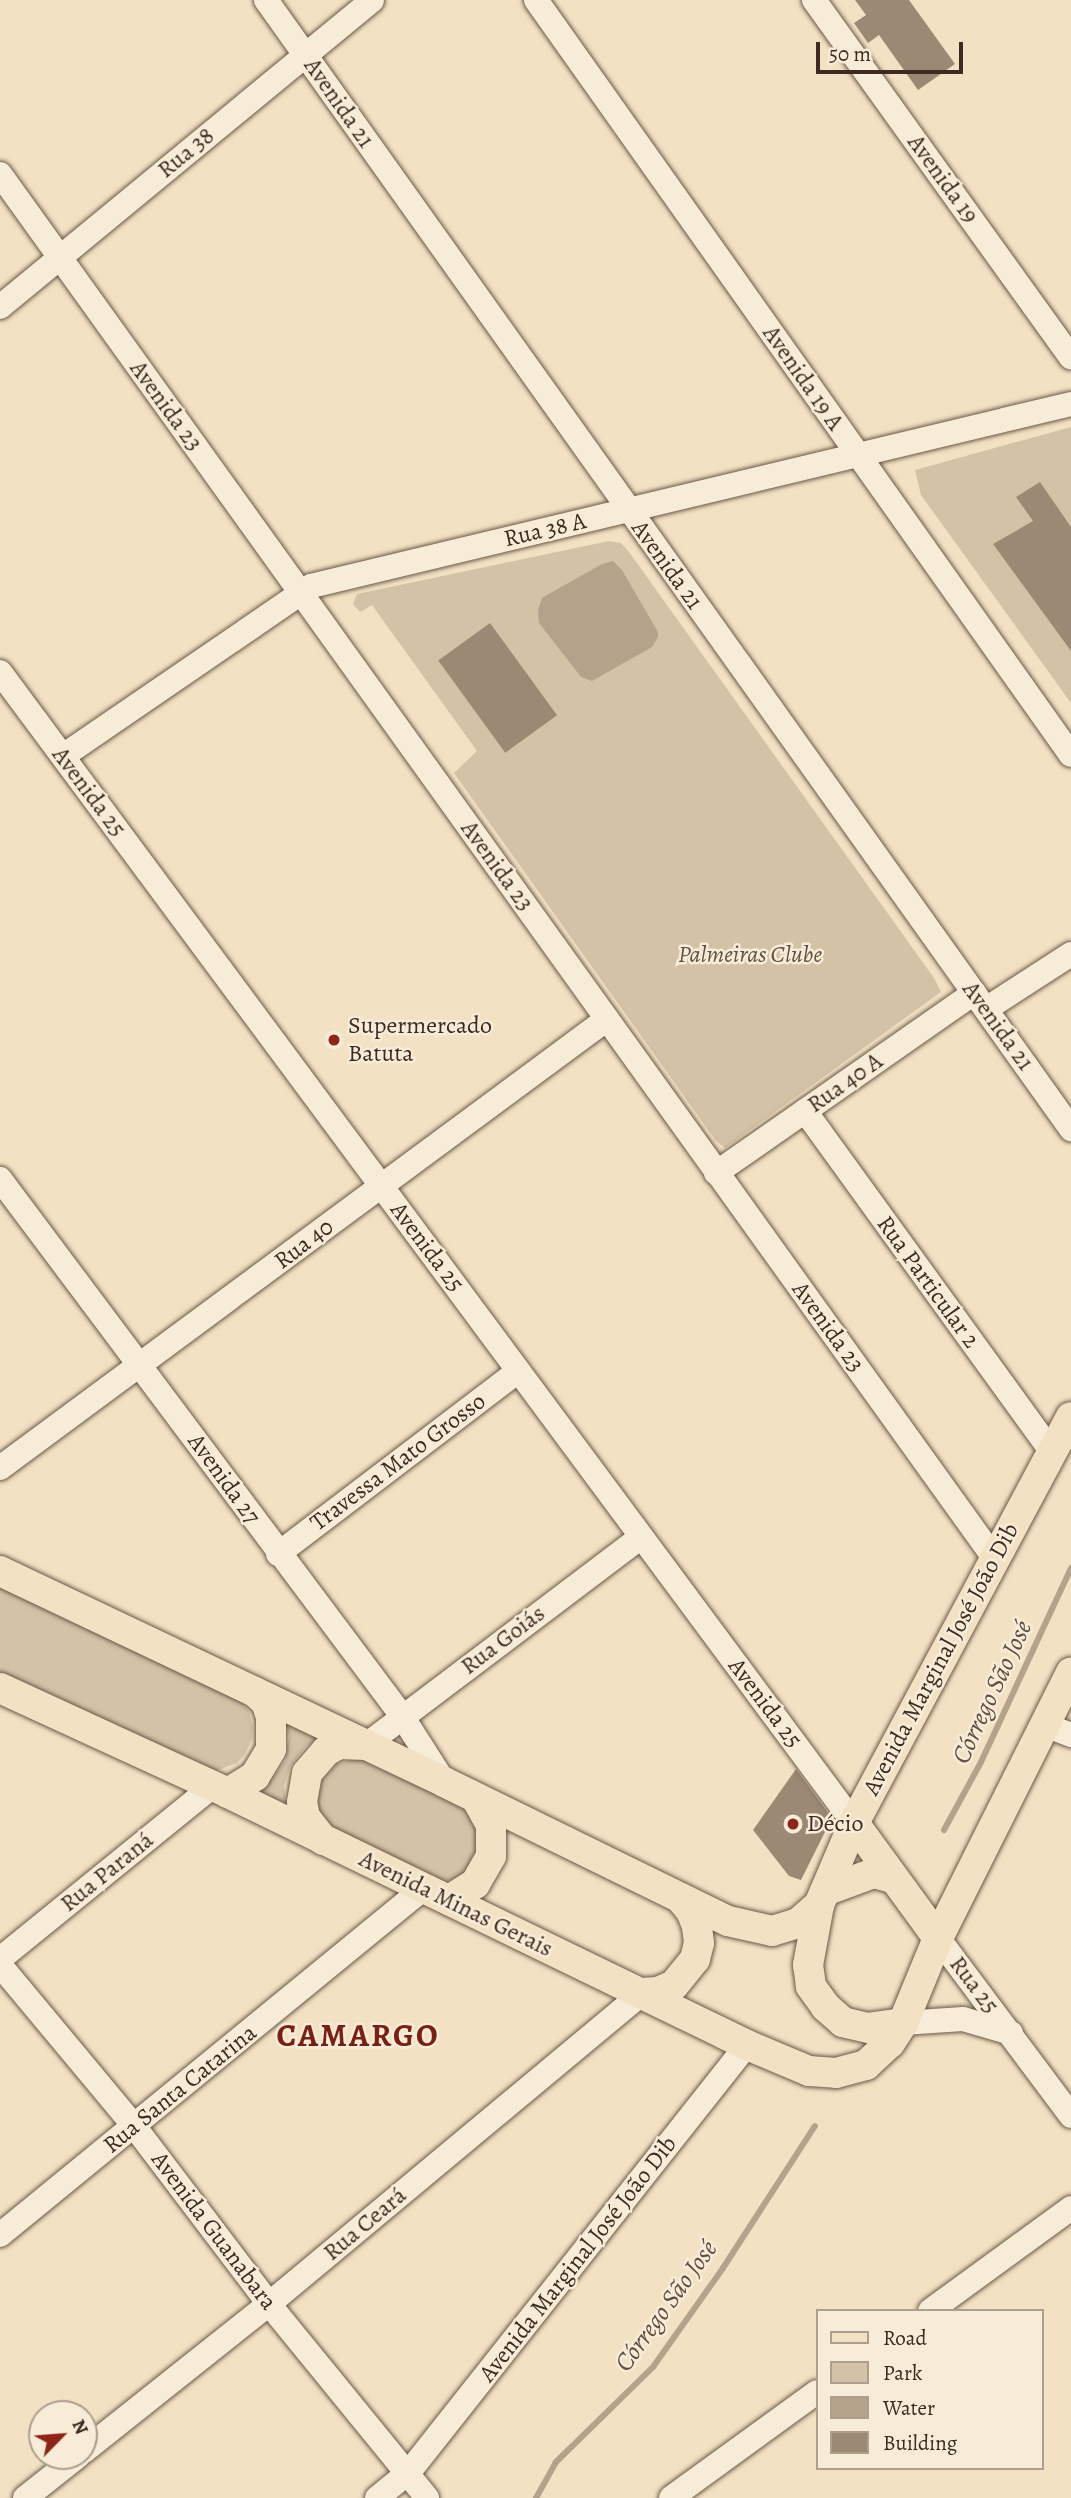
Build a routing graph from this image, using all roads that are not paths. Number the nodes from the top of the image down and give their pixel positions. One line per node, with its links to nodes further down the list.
1 (266, 0): 5 (street, Avenida 21)
2 (372, 0): 5 (street, Rua 38)
3 (536, 0): 11 (street, Avenida 19 A)
4 (814, 0): 9 (street, Avenida 19)
5 (305, 55): 7 (street, Rua 38); 12 (street, Avenida 21)
6 (0, 174): 7 (street, Avenida 23)
7 (60, 257): 8 (street, Rua 38); 13 (street, Avenida 23)
8 (0, 307)
9 (1071, 357)
10 (1071, 404): 11 (street, Rua 38 A)
11 (858, 455): 12 (street, Rua 38 A); 15 (street, Avenida 19 A)
12 (627, 510): 13 (street, Rua 38 A); 18 (street, Avenida 21)
13 (301, 594): 16 (street, Rua 38 A); 19 (street, Avenida 23)
14 (0, 672): 16 (street, Avenida 25)
15 (1071, 755)
16 (63, 756): 24 (street, Avenida 25)
17 (1071, 954): 18 (street, Rua 40 A)
18 (980, 1001): 20 (street, Rua 40 A); 21 (street, Avenida 21)
19 (607, 1019): 22 (street, Avenida 23); 24 (street, Rua 40)
20 (805, 1111): 22 (street, Rua 40 A); 28 (street, Rua Particular 2)
21 (1071, 1129)
22 (716, 1173): 32 (street, Avenida 23)
23 (0, 1179): 25 (street, Avenida 27)
24 (382, 1186): 25 (street, Rua 40); 26 (street, Avenida 25)
25 (140, 1365): 29 (street, Rua 40); 31 (street, Avenida 27)
26 (519, 1371): 30 (street, Avenida 25); 31 (street, Travessa Mato Grosso)
27 (1071, 1417): 28 (main road, Avenida Marginal José João Dib)
28 (1052, 1452): 32 (main road, Avenida Marginal José João Dib)
29 (0, 1468)
30 (641, 1537): 37 (street, Rua Goiás); 43 (street, Avenida 25)
31 (278, 1554): 37 (street, Avenida 27)
32 (995, 1559): 43 (main road, Avenida Marginal José João Dib)
33 (0, 1571): 36 (main road)
34 (1071, 1672): 38 (main road)
35 (0, 1688): 41 (main road, Avenida Minas Gerais)
36 (255, 1692): 39 (main road); 41 (main road)
37 (402, 1716): 39 (street, Rua Goiás); 40 (street, Avenida 27)
38 (1058, 1730): 49 (main road)
39 (366, 1745): 40 (main road); 44 (main road)
40 (444, 1782): 42 (main road)
41 (221, 1789): 44 (main road, Avenida Minas Gerais); 50 (street, Rua Paraná)
42 (475, 1798): 46 (main road); 47 (main road)
43 (854, 1823): 45 (main road); 48 (main road, Avenida Marginal José João Dib)
44 (323, 1840): 46 (main road, Avenida Minas Gerais)
45 (893, 1878): 48 (main road); 49 (main road)
46 (437, 1894): 52 (main road, Avenida Minas Gerais); 57 (street, Rua Santa Catarina)
47 (680, 1898): 48 (main road); 52 (main road)
48 (822, 1898): 53 (main road)
49 (938, 1938): 53 (main road); 54 (street, Rua 25)
50 (0, 1959)
51 (0, 1965): 57 (street, Avenida Guanabara)
52 (642, 1993): 55 (main road, Avenida Minas Gerais); 60 (street, Rua Ceará)
53 (904, 2024): 54 (street, Rua 25); 55 (main road, Avenida Minas Gerais)
54 (1011, 2032): 56 (street, Rua 25)
55 (747, 2045): 65 (street, Avenida Marginal José João Dib)
56 (1071, 2116)
57 (134, 2126): 59 (street, Rua Santa Catarina); 60 (street, Avenida Guanabara)
58 (1071, 2208): 61 (street)
59 (0, 2235)
60 (269, 2304): 63 (street, Rua Ceará); 65 (street, Avenida Guanabara)
61 (933, 2309)
62 (816, 2393): 69 (street)
63 (98, 2440)
64 (60, 2470): 66 (street)
65 (410, 2472): 67 (street, Avenida Marginal José João Dib); 68 (street, Avenida Guanabara)
66 (25, 2498)
67 (377, 2498)
68 (427, 2498)
69 (671, 2498)

